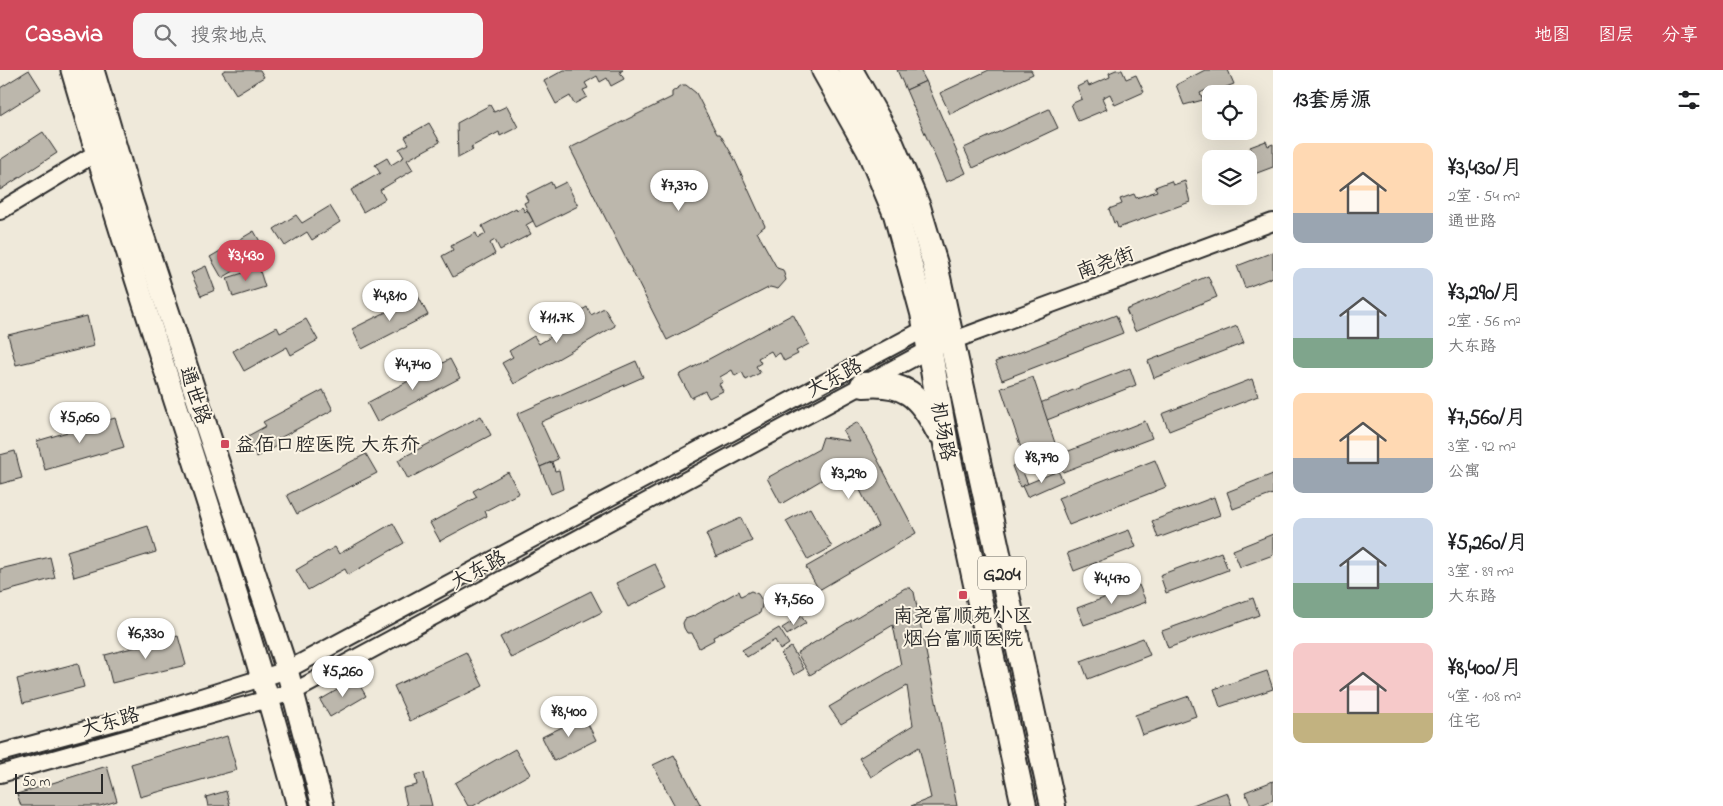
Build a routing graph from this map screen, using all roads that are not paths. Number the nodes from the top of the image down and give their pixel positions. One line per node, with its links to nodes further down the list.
1 (72, 70): 5 (main road, 通世路)
2 (93, 70): 11 (main road, 通世路)
3 (824, 70): 8 (highway, 机场路 / G204)
4 (850, 70): 8 (highway, 机场路 / G204)
5 (96, 153): 6 (street); 12 (main road, 通世路)
6 (0, 212)
7 (1273, 222): 8 (street, 南尧街)
8 (939, 334): 9 (street, 大东路); 10 (highway, 机场路 / G204); 11 (street, 大东路); 20 (highway, 机场路 / G204)
9 (863, 385): 10 (highway); 13 (street, 大东路)
10 (947, 450): 19 (highway, 机场路 / G204)
11 (287, 670): 12 (street, 大东路); 13 (main road, 通世路)
12 (263, 676): 14 (main road, 通世路); 15 (street, 大东路)
13 (293, 692): 14 (street, 大东路); 18 (main road, 通世路)
14 (270, 698): 16 (street, 大东路); 17 (main road, 通世路)
15 (0, 753)
16 (0, 774)
17 (298, 806)
18 (323, 806)
19 (1024, 806)
20 (1053, 806)

